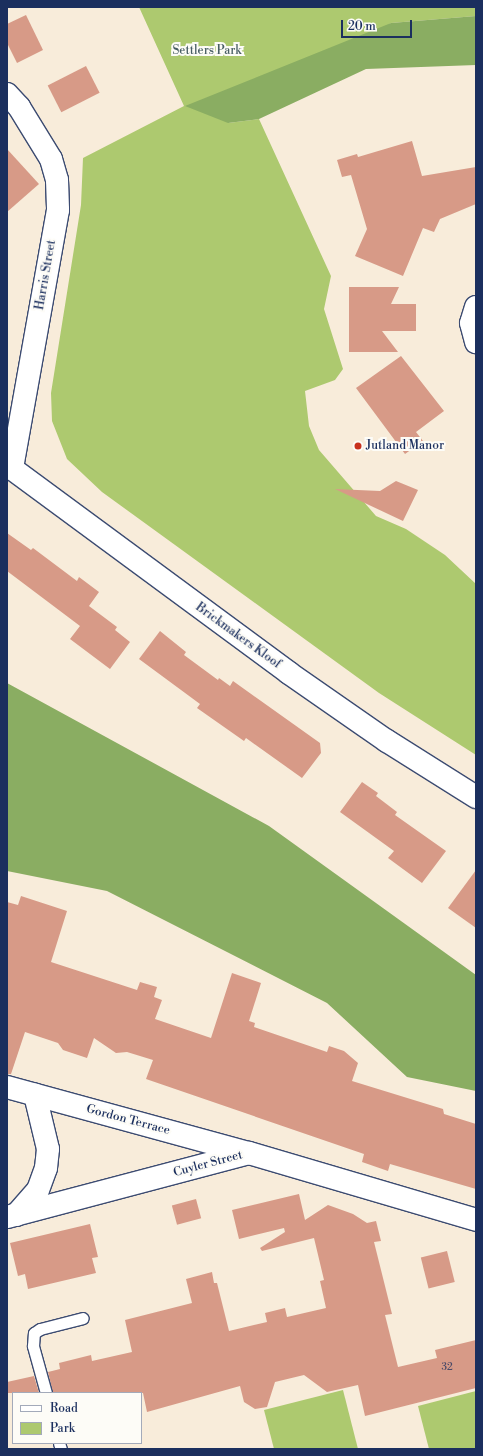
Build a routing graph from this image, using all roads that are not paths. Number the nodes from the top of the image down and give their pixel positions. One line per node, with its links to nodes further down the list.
1 (7, 94): 4 (street, Harris Street)
2 (476, 308): 3 (street)
3 (476, 342)
4 (9, 467): 5 (street, Brickmakers Kloof)
5 (476, 797)
6 (7, 1087): 7 (street, Gordon Terrace)
7 (35, 1095): 8 (street, Gordon Terrace); 9 (street)
8 (249, 1153): 9 (street, Cuyler Street); 10 (street, Cuyler Street)
9 (12, 1216)
10 (476, 1220)
11 (83, 1318): 12 (lane)
12 (46, 1392)

